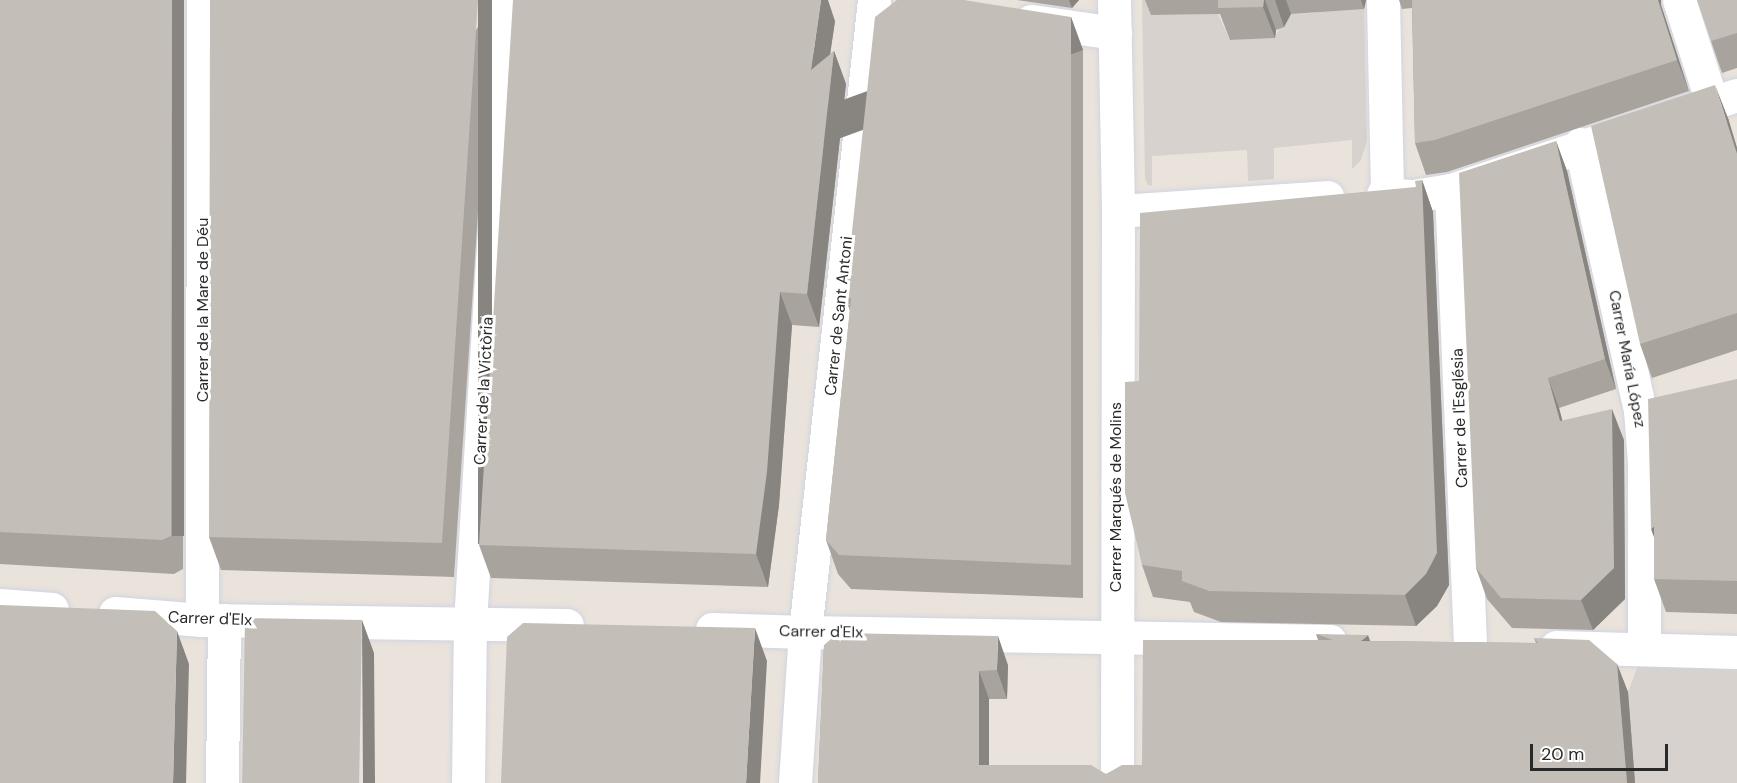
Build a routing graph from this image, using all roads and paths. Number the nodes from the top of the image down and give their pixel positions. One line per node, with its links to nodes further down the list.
1 (203, 0): 17 (street, Carrer de la Mare de Déu)
2 (508, 0): 18 (street, Carrer de la Victòria)
3 (874, 0): 21 (street, Carrer de Sant Antoni)
4 (1114, 0): 8 (street, Carrer Marqués de Molins)
5 (1383, 0): 12 (street)
6 (1679, 0): 9 (street)
7 (999, 17): 8 (street)
8 (1115, 33): 13 (street, Carrer Marqués de Molins)
9 (1724, 99): 10 (street)
10 (1580, 144): 11 (street); 15 (street, Carrer María López)
11 (1450, 190): 12 (street); 25 (street, Carrer de l'Església)
12 (1387, 194): 13 (street)
13 (1118, 211): 22 (street, Carrer Marqués de Molins)
14 (1672, 401): 15 (street)
15 (1640, 410): 26 (street, Carrer María López)
16 (0, 605): 17 (street, Carrer d'Elx)
17 (213, 620): 18 (street, Carrer d'Elx); 28 (street, Carrer de la Mare de Déu)
18 (470, 622): 19 (street, Carrer d'Elx); 29 (street, Carrer de la Victòria)
19 (602, 626)
20 (685, 628): 21 (street, Carrer d'Elx)
21 (805, 632): 22 (street, Carrer d'Elx); 30 (street, Carrer de Sant Antoni)
22 (1115, 636): 23 (street, Carrer d'Elx); 31 (street, Carrer Marqués de Molins)
23 (1363, 642)
24 (1434, 644): 25 (street)
25 (1470, 645): 26 (street)
26 (1644, 649): 27 (street)
27 (1737, 652)
28 (222, 783)
29 (468, 783)
30 (795, 783)
31 (1117, 783)

